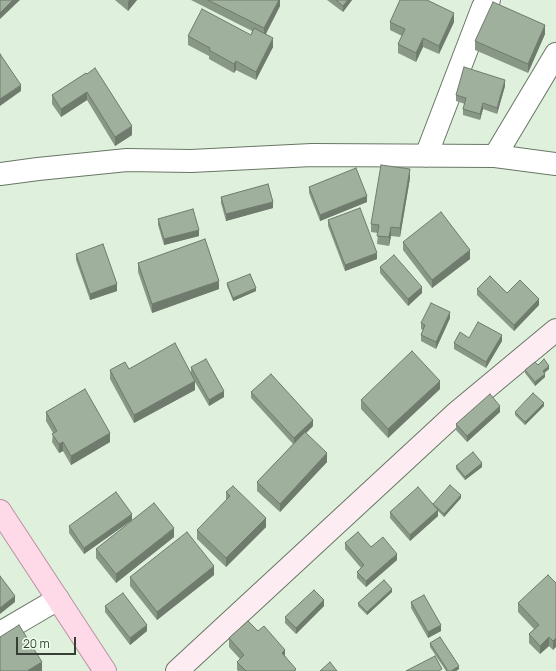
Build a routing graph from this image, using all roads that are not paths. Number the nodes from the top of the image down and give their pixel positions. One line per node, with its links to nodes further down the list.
1 (489, 0): 3 (street)
2 (556, 54): 4 (street)
3 (426, 156): 4 (street); 6 (street)
4 (495, 156): 5 (street)
5 (556, 164)
6 (0, 174)
7 (556, 330): 12 (street)
8 (0, 511): 9 (main road)
9 (58, 599): 10 (street); 11 (main road)
10 (0, 633)
11 (105, 671)
12 (177, 671)

